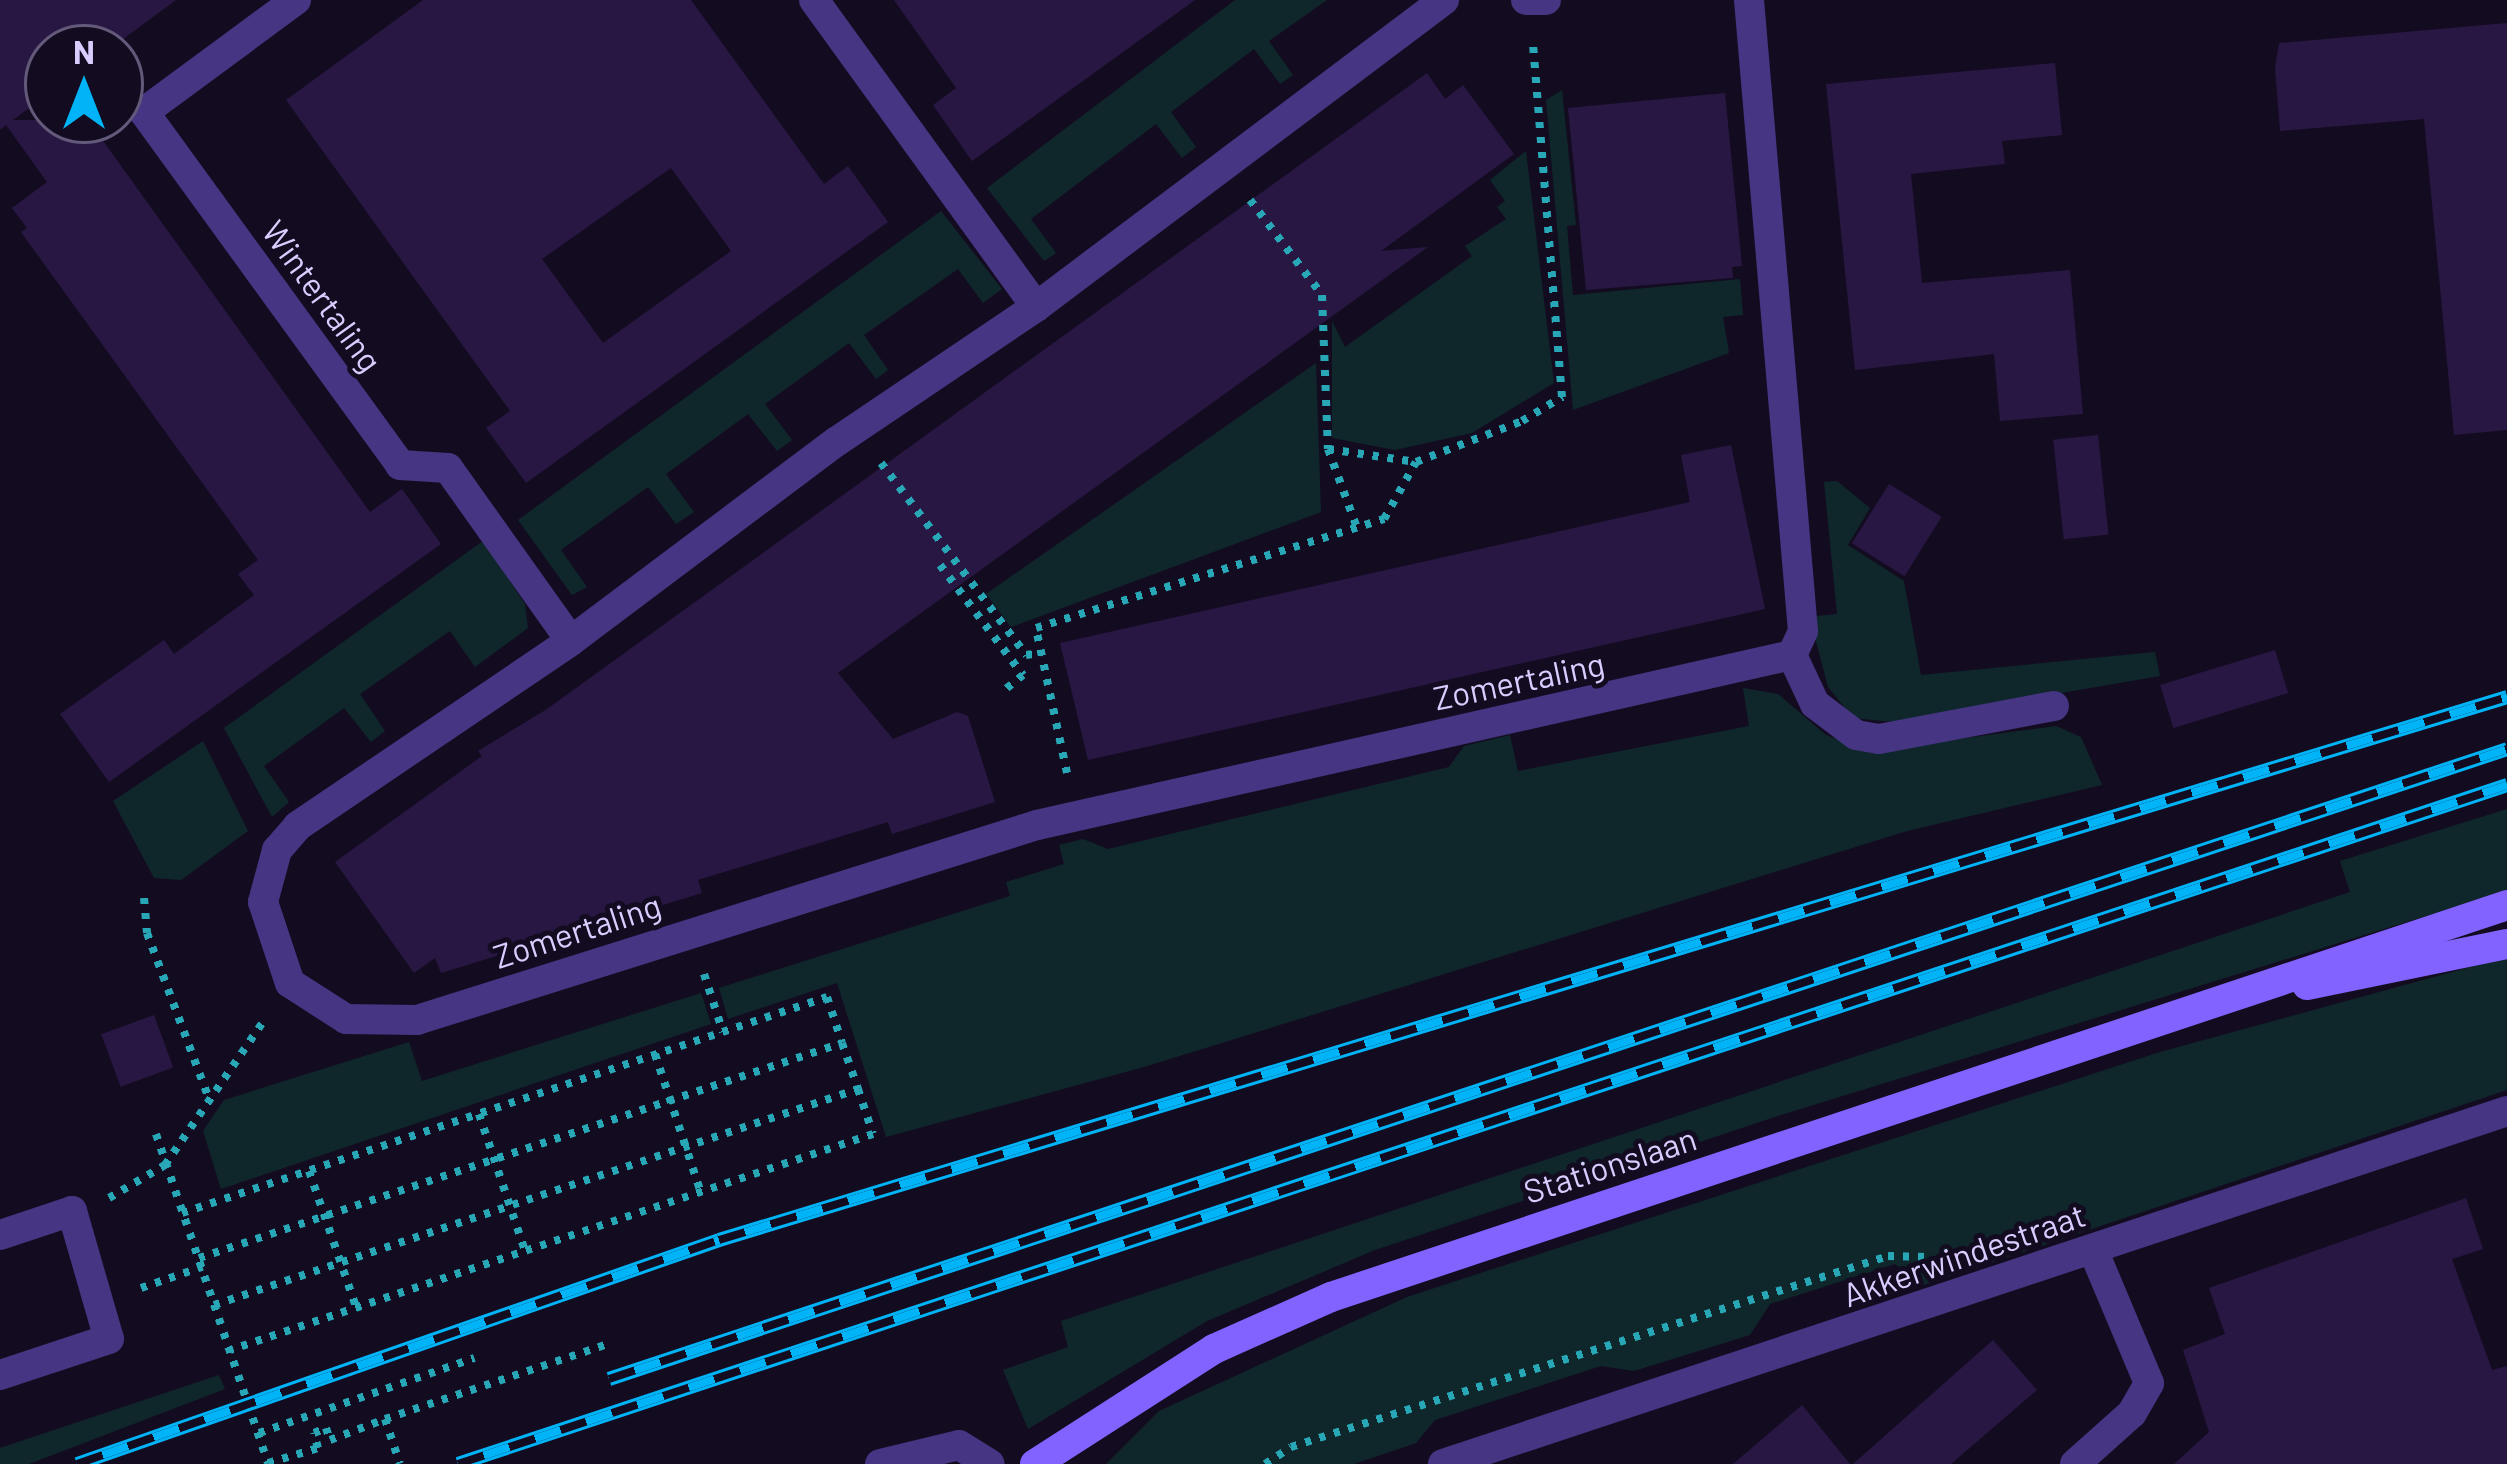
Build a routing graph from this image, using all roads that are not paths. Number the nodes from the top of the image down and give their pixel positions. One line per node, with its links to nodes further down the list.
1 (296, 0): 8 (street, Wintertaling)
2 (814, 0): 7 (street)
3 (1444, 0): 7 (street)
4 (1528, 0): 5 (street)
5 (1546, 0)
6 (1749, 0): 9 (street)
7 (1036, 308): 8 (street)
8 (571, 641): 9 (street, Zomertaling)
9 (1792, 655): 10 (street)
10 (2054, 706)
11 (2507, 905): 13 (street, Stationslaan)
12 (2507, 944): 13 (street, Stationslaan)
13 (2236, 999): 20 (street, Stationslaan)
14 (2507, 1111): 16 (street, Akkerwindestraat)
15 (0, 1235): 17 (street)
16 (2092, 1250): 21 (street, Akkerwindestraat); 22 (street)
17 (0, 1375)
18 (880, 1464): 19 (street)
19 (989, 1464)
20 (1034, 1464)
21 (1444, 1464)
22 (2075, 1464)

